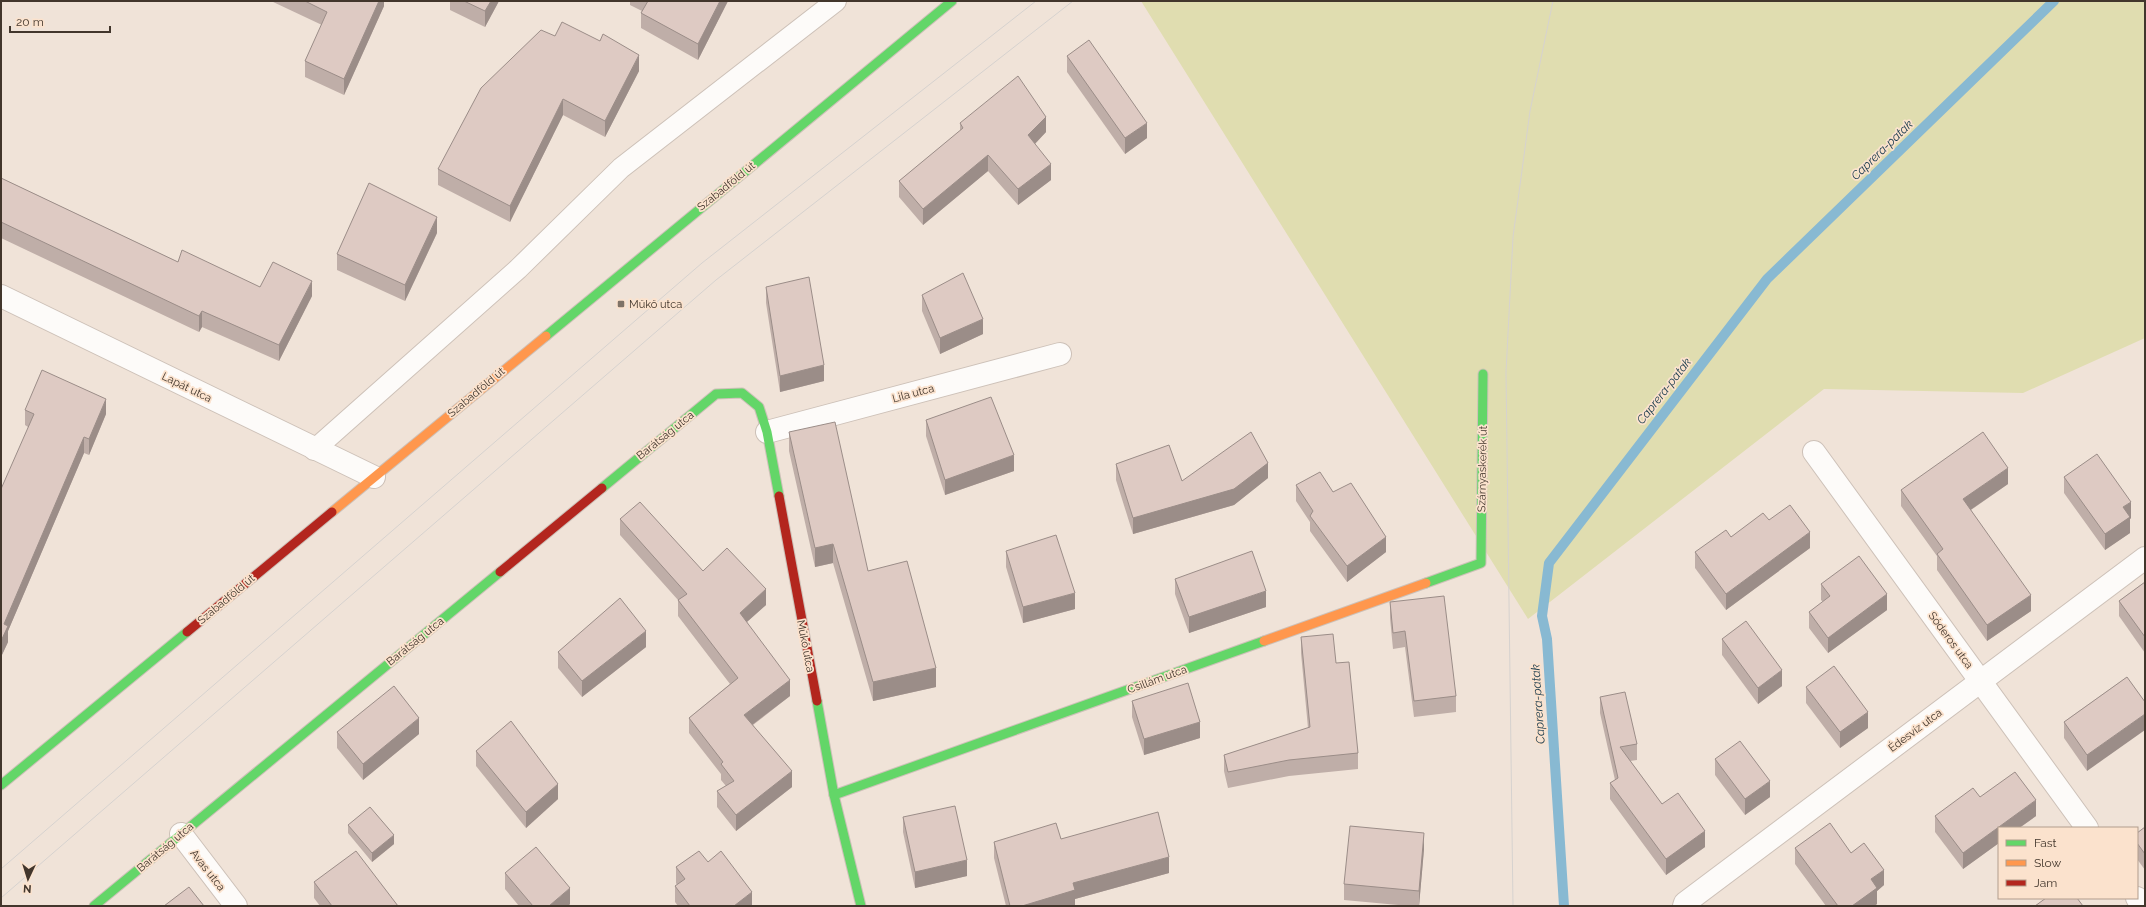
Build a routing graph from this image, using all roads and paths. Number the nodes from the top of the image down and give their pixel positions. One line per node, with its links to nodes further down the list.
1 (836, 1): 8 (lane)
2 (952, 1): 10 (street, Szabadföld út)
3 (1, 296): 8 (street, Lapát utca)
4 (1060, 354): 7 (street, Lila utca)
5 (1483, 374): 12 (street, Szárnyaskerék út)
6 (742, 393): 7 (street, Műkő utca); 17 (street, Barátság utca)
7 (767, 432): 15 (street, Műkő utca)
8 (314, 450): 10 (street, Lapát utca)
9 (1814, 452): 13 (street, Sóderos utca)
10 (374, 477): 14 (street, Szabadföld út)
11 (2145, 558): 13 (street, Édesvíz utca)
12 (1481, 564): 15 (street, Csillám utca)
13 (1981, 681): 16 (street, Sóderos utca); 18 (street, Édesvíz utca)
14 (1, 784)
15 (834, 795): 21 (street, Műkő utca)
16 (2086, 827)
17 (181, 834): 19 (street, Barátság utca); 20 (street, Avas utca)
18 (1685, 904)
19 (94, 906)
20 (236, 906)
21 (861, 906)

